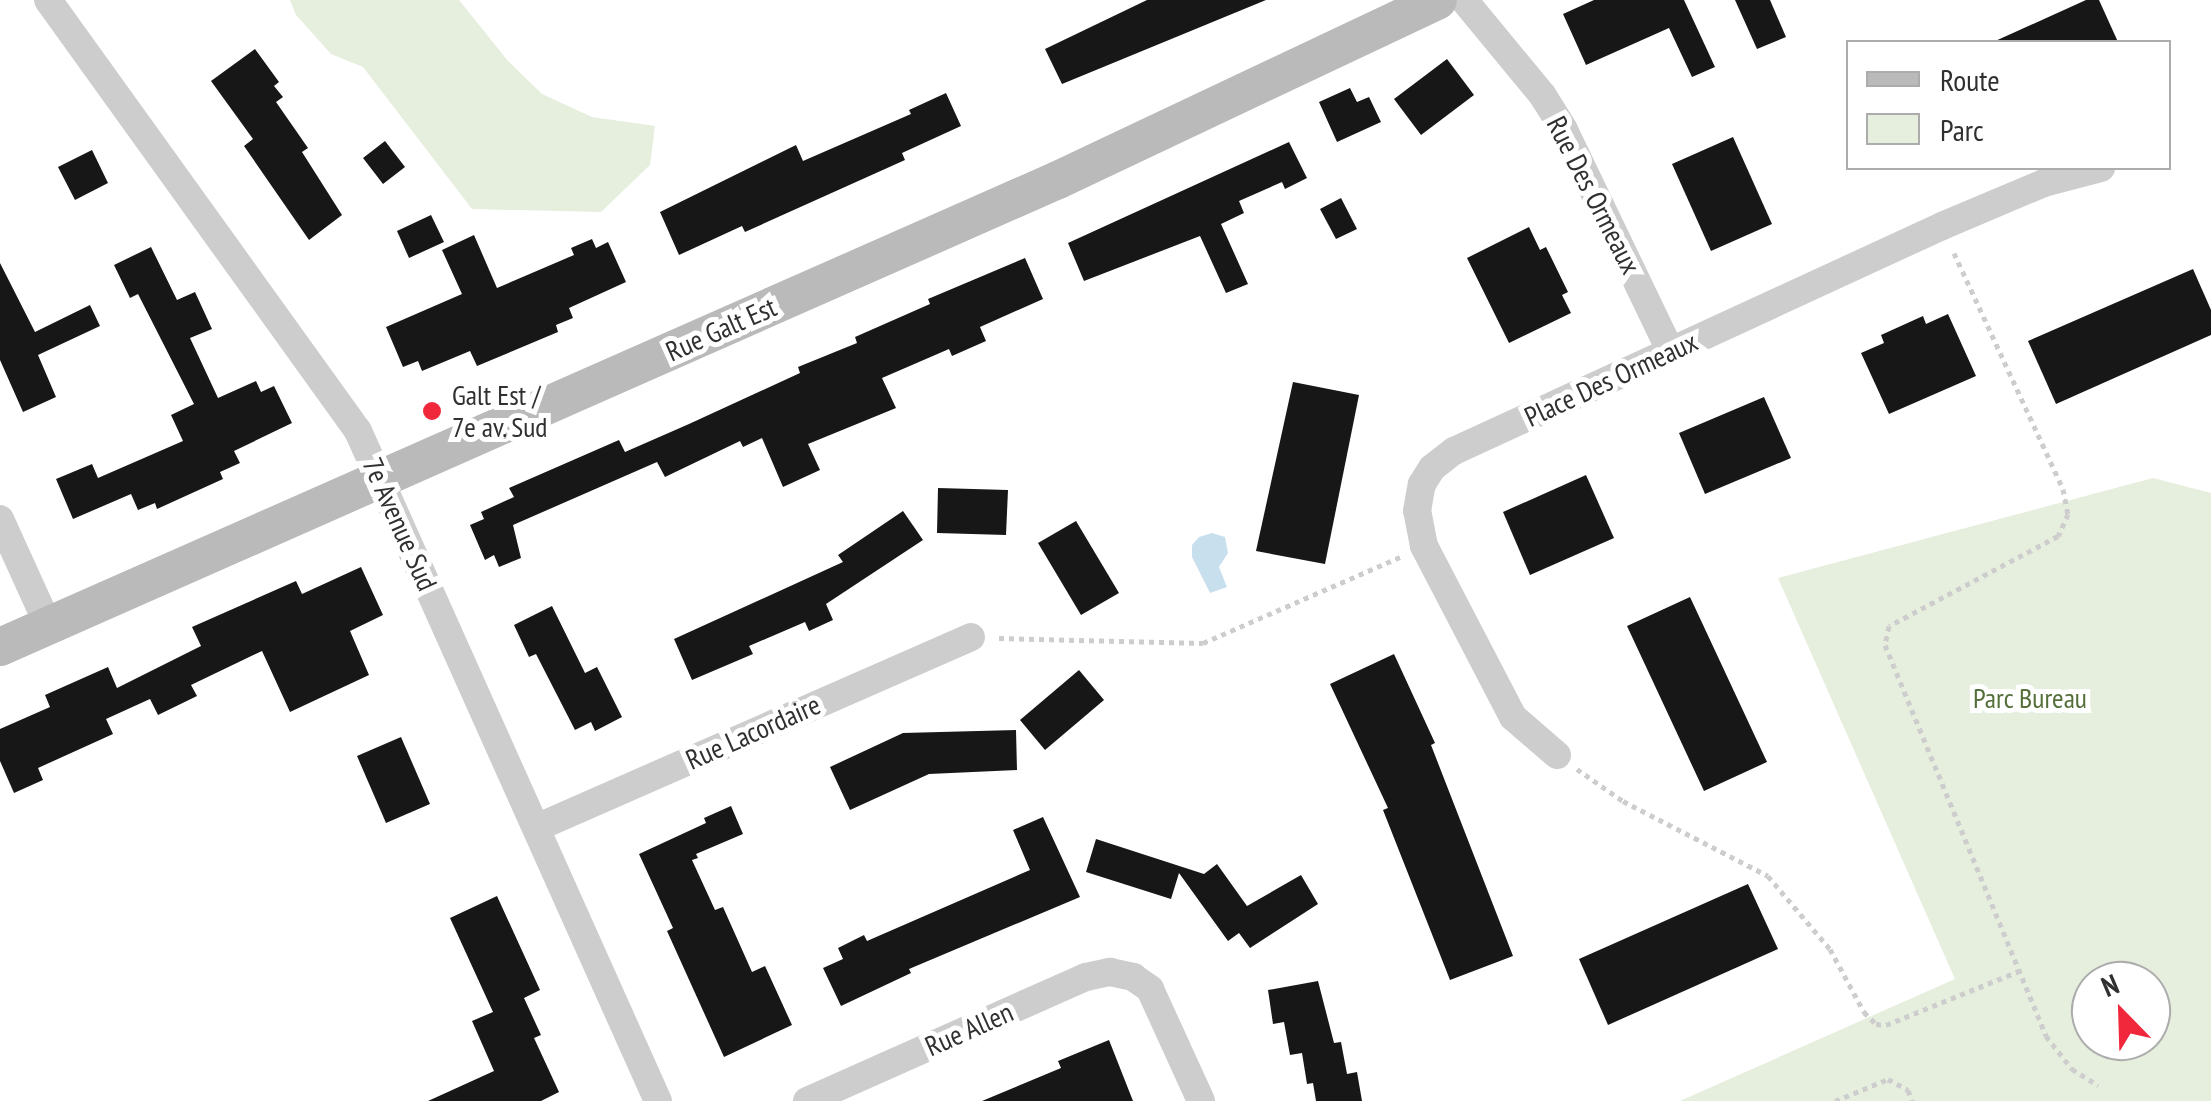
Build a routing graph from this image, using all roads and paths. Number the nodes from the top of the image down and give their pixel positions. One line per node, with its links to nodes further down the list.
1 (48, 0): 7 (street, 7e Avenue Sud)
2 (1438, 0): 7 (main road, Rue Galt Est)
3 (1464, 0): 6 (street, Rue Des Ormeaux)
4 (2093, 170): 5 (street, Place Des Ormeaux)
5 (1942, 226): 6 (street, Place Des Ormeaux); 15 (path)
6 (1672, 352): 9 (street, Place Des Ormeaux)
7 (380, 478): 10 (main road, Rue Galt Est); 14 (street, 7e Avenue Sud)
8 (0, 520): 10 (street)
9 (1424, 546): 11 (path); 13 (street, Place Des Ormeaux)
10 (49, 626): 12 (main road, Rue Galt Est)
11 (970, 637): 14 (street, Rue Lacordaire)
12 (0, 648)
13 (1557, 755): 15 (path)
14 (536, 828): 17 (street, 7e Avenue Sud)
15 (2019, 972): 16 (path)
16 (2098, 1085)
17 (658, 1101)
18 (807, 1101): 19 (street, Rue Allen)
19 (1201, 1101)
20 (1835, 1101): 21 (path)
21 (1912, 1101)

